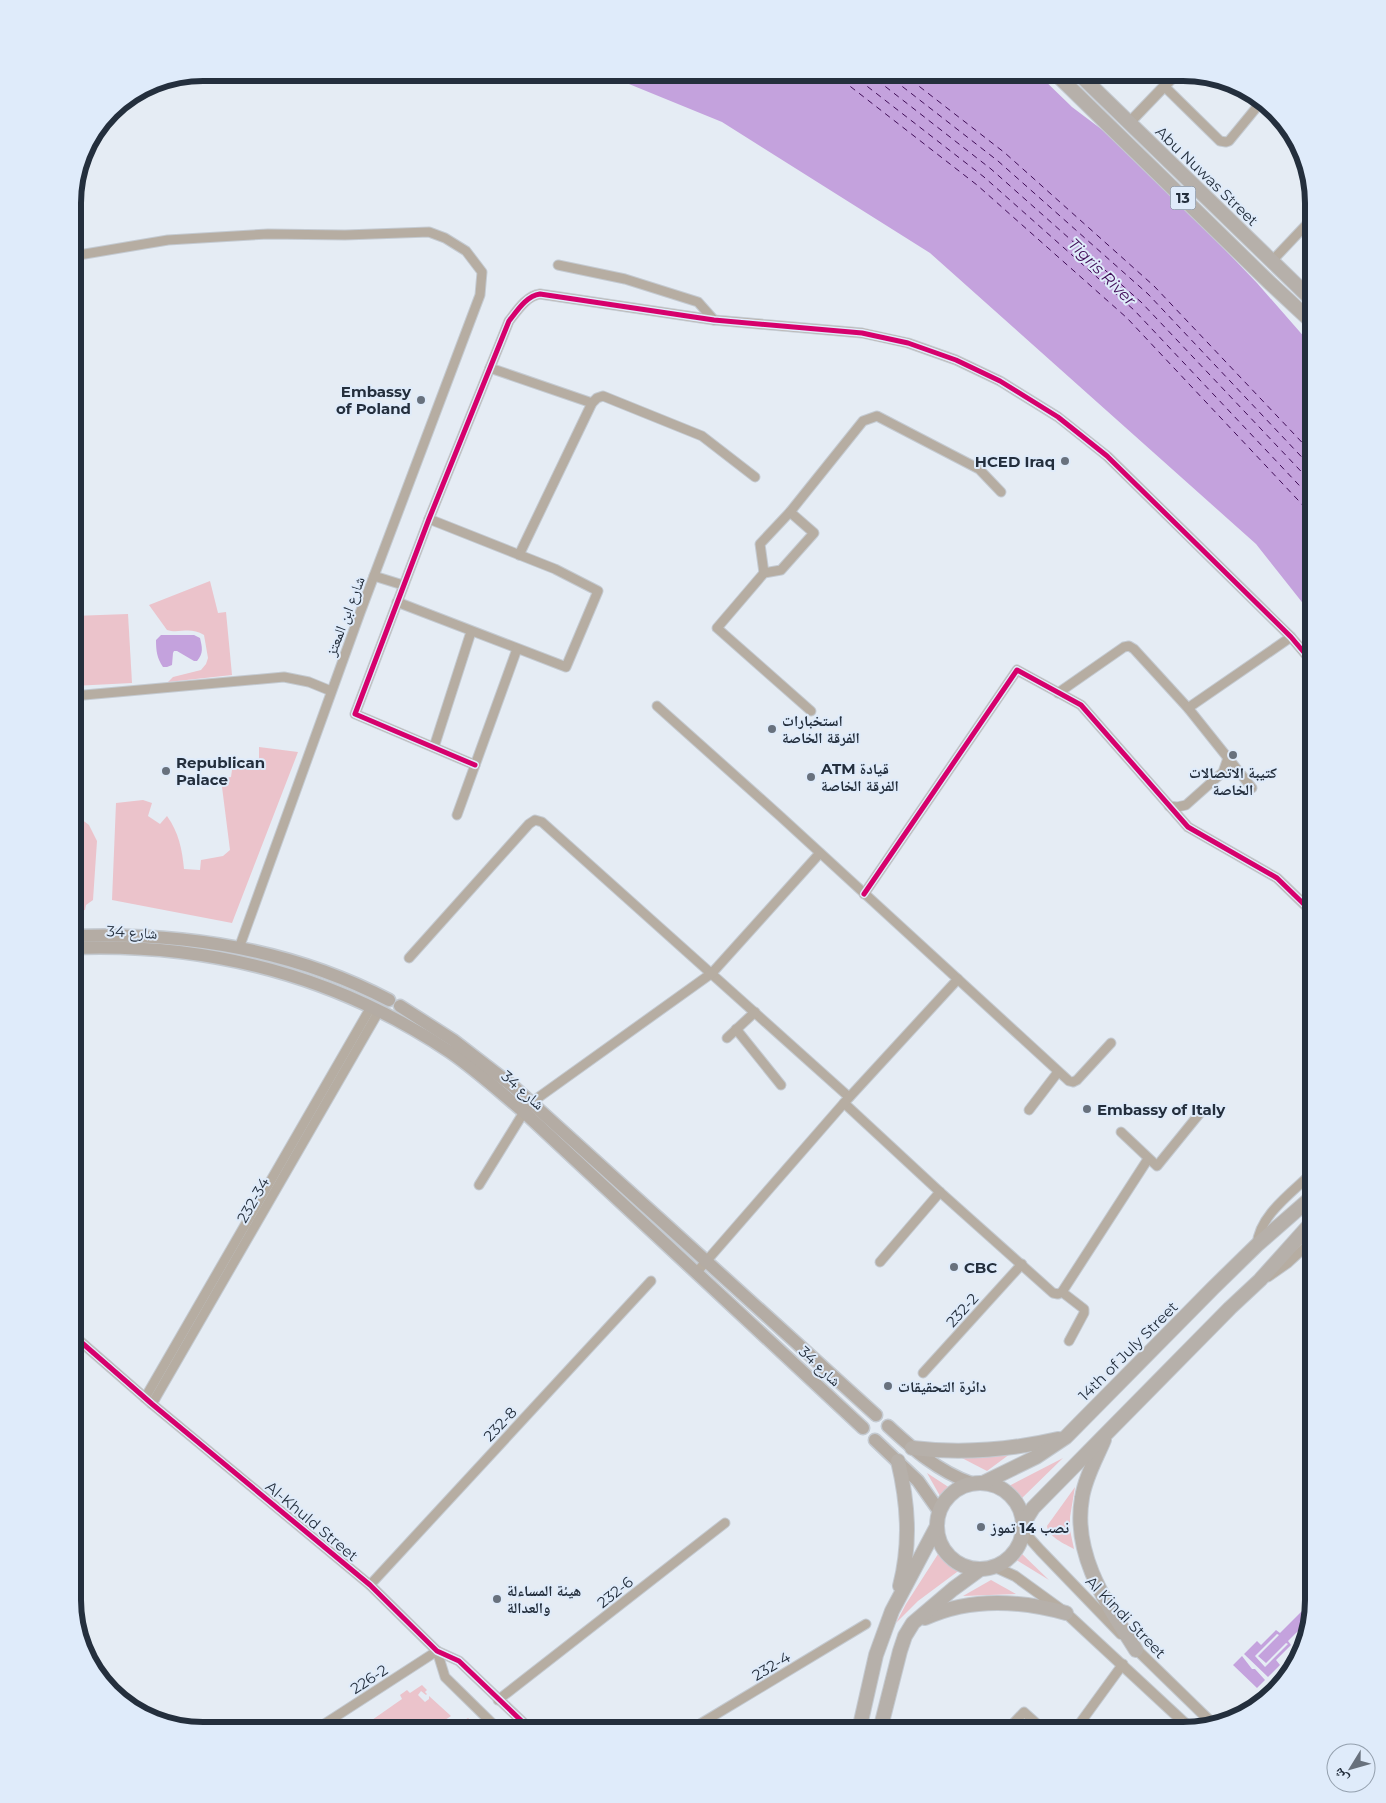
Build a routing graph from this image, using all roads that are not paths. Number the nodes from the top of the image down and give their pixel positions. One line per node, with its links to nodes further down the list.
1 (1063, 82): 12 (main road, 13)
2 (1168, 82): 4 (street)
3 (1089, 84): 6 (main road, Abu Nuwas Street / 13)
4 (1164, 86): 5 (street); 6 (street)
5 (1257, 107)
6 (1129, 123): 9 (main road, Abu Nuwas Street / 13)
7 (1305, 226): 9 (street)
8 (82, 254): 22 (street, شارع ابن المعتز)
9 (1272, 261): 11 (main road, Abu Nuwas Street / 13)
10 (558, 265): 13 (street)
11 (1305, 293)
12 (1305, 315)
13 (714, 320): 14 (street); 26 (street)
14 (490, 368): 15 (street); 19 (street)
15 (592, 403): 16 (street); 20 (street)
16 (755, 477)
17 (1001, 492): 18 (street)
18 (790, 512): 21 (street); 21 (street)
19 (429, 519): 20 (street); 23 (street)
20 (520, 555): 27 (street)
21 (764, 573): 34 (street)
22 (374, 576): 23 (street); 29 (street, شارع ابن المعتز)
23 (403, 585): 24 (street)
24 (397, 602): 25 (street); 35 (street)
25 (471, 632): 27 (street); 35 (street)
26 (1291, 637): 28 (street); 33 (street)
27 (517, 649): 37 (street)
28 (1305, 653)
29 (331, 691): 31 (street); 46 (street, شارع ابن المعتز)
30 (1058, 693): 33 (street); 39 (street); 42 (street)
31 (82, 695)
32 (657, 706): 41 (street)
33 (1188, 708): 36 (street)
34 (811, 711)
35 (434, 747): 37 (street)
36 (1228, 758): 38 (street); 39 (street)
37 (475, 765): 40 (street)
38 (1252, 788)
39 (1169, 806): 43 (street)
40 (458, 815)
41 (820, 852): 42 (street); 48 (street)
42 (864, 894): 49 (street)
43 (1305, 904)
44 (81, 936): 46 (main road, شارع 34)
45 (81, 948): 50 (main road, شارع 34)
46 (239, 948): 58 (main road, شارع 34)
47 (409, 958): 48 (street)
48 (712, 973): 51 (street); 58 (street)
49 (958, 979): 55 (street); 57 (street)
50 (375, 1009): 58 (main road, شارع 34); 80 (street, 232-34)
51 (756, 1012): 52 (street); 57 (street)
52 (736, 1030): 53 (street); 56 (street)
53 (727, 1038)
54 (1111, 1043): 55 (street)
55 (1058, 1072): 59 (street)
56 (780, 1085)
57 (847, 1100): 65 (street); 70 (street)
58 (528, 1107): 64 (street); 70 (main road, شارع 34); 73 (main road, شارع 34)
59 (1029, 1110)
60 (1200, 1113): 62 (street)
61 (1121, 1132): 62 (street)
62 (1148, 1159): 76 (street)
63 (1305, 1181): 68 (street)
64 (479, 1185)
65 (940, 1192): 71 (street); 72 (street)
66 (1305, 1204): 68 (main road, 14th of July Street)
67 (1305, 1231): 74 (main road)
68 (1257, 1245): 85 (main road, 14th of July Street)
69 (1305, 1248): 74 (street)
70 (707, 1261): 73 (street); 81 (main road, شارع 34)
71 (880, 1262)
72 (1022, 1264): 76 (street); 79 (street, 232-2)
73 (696, 1273): 83 (main road, شارع 34)
74 (1260, 1280): 84 (main road)
75 (651, 1281): 96 (street, 232-8)
76 (1062, 1292): 77 (street)
77 (1070, 1341)
78 (81, 1343): 80 (street, Al-Khuld Street)
79 (923, 1373)
80 (148, 1401): 96 (street, Al-Khuld Street)
81 (876, 1415)
82 (888, 1426): 87 (main road)
83 (863, 1428)
84 (1107, 1433): 92 (main road); 101 (main road)
85 (1066, 1437): 87 (main road); 89 (main road, 14th of July Street)
86 (875, 1440): 88 (main road)
87 (912, 1448): 89 (main road)
88 (898, 1461): 90 (main road); 97 (main road)
89 (977, 1483): 90 (main road); 92 (main road)
90 (939, 1511): 93 (main road)
91 (725, 1524): 104 (street, 232-6)
92 (1023, 1527): 94 (main road); 101 (street, Al Kindi Street)
93 (936, 1528): 95 (main road); 97 (main road)
94 (995, 1567): 95 (main road); 98 (street)
95 (979, 1570): 99 (main road)
96 (370, 1585): 102 (street, Al-Khuld Street)
97 (896, 1601): 110 (main road)
98 (1066, 1613): 99 (main road); 103 (street)
99 (913, 1623): 111 (main road)
100 (866, 1624): 109 (street, 232-4)
101 (1136, 1650): 105 (street, Al Kindi Street)
102 (437, 1651): 104 (street, Al-Khuld Street); 106 (street, 226-2); 107 (street, Al-Khuld Street)
103 (1123, 1664): 114 (street); 115 (street)
104 (498, 1700): 108 (street, Al-Khuld Street)
105 (1207, 1719)
106 (327, 1722)
107 (491, 1722)
108 (521, 1722)
109 (703, 1722)
110 (861, 1722)
111 (882, 1722)
112 (1015, 1722): 113 (street)
113 (1035, 1722)
114 (1081, 1722)
115 (1184, 1722)

